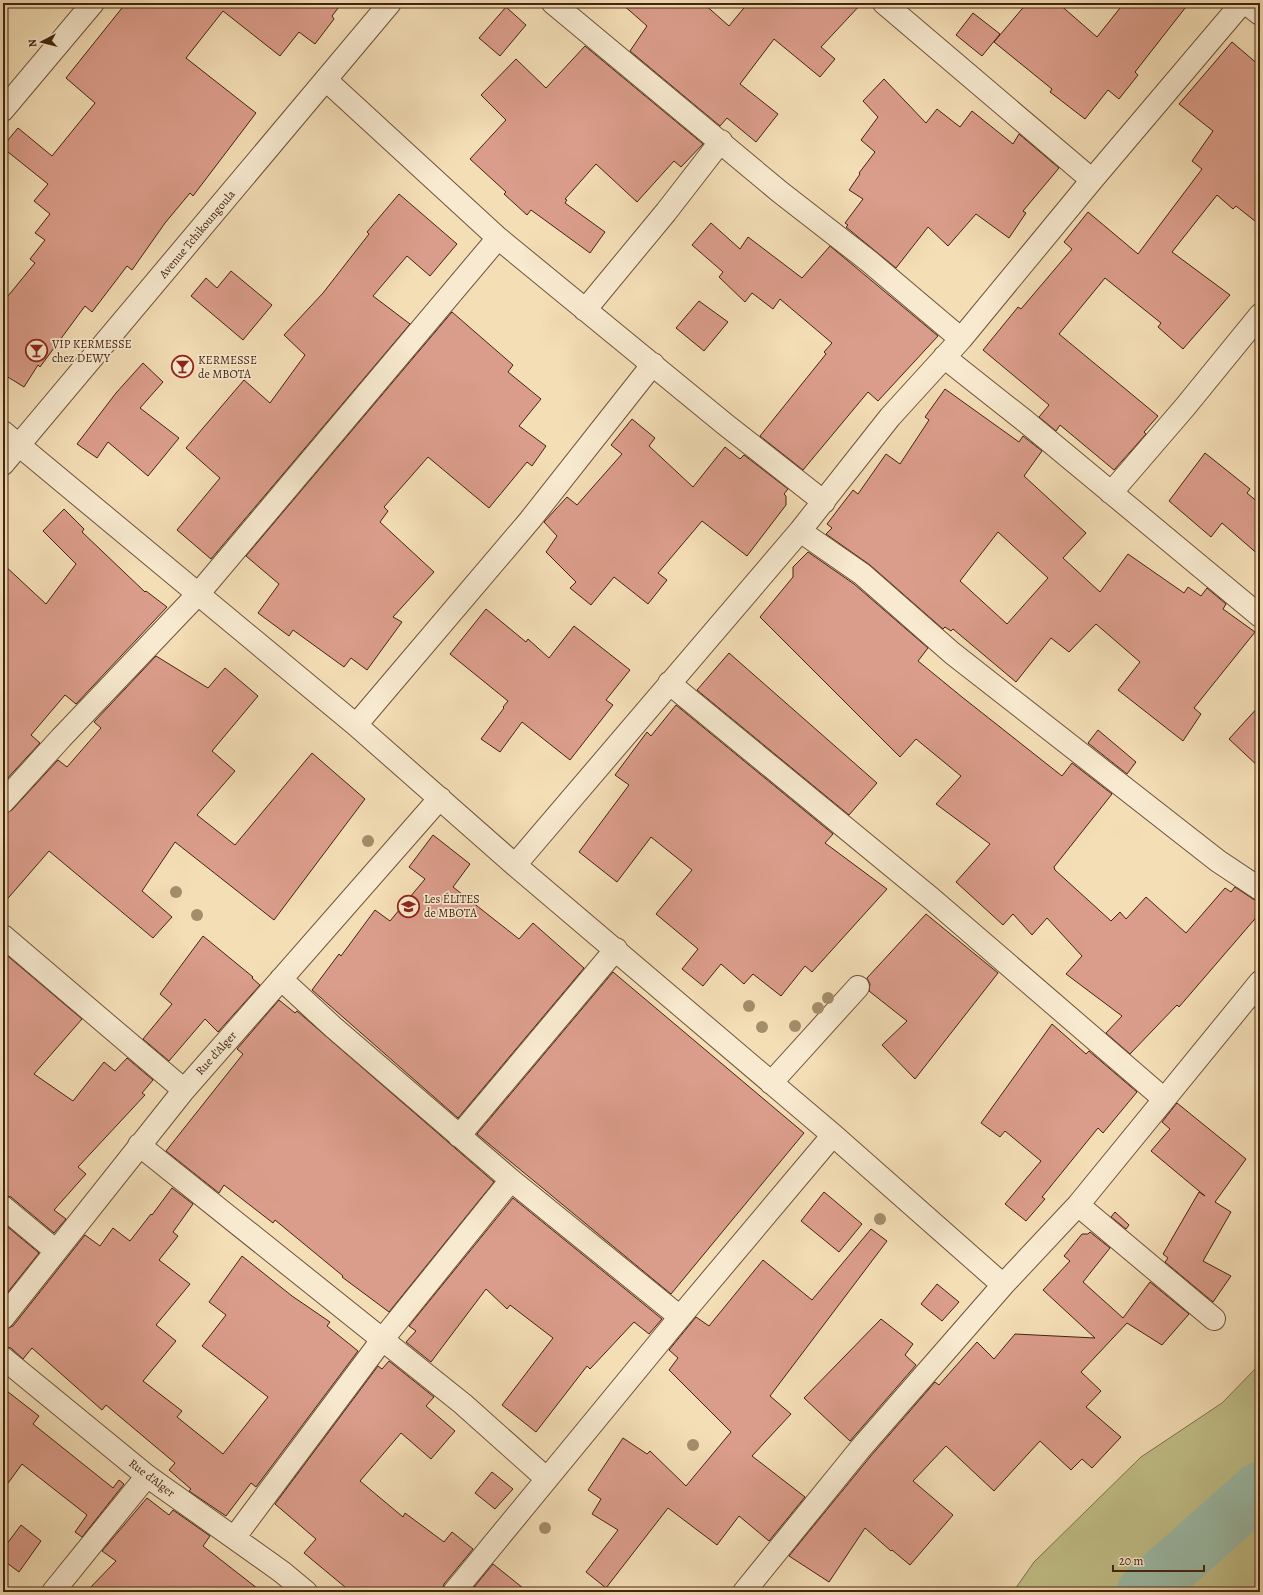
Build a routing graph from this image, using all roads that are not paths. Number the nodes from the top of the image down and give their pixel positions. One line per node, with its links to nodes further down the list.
1 (93, 3): 9 (street)
2 (390, 3): 8 (street, Avenue Tchikoungoula)
3 (553, 3): 10 (street)
4 (884, 3): 11 (street)
5 (1242, 3): 11 (street)
6 (1246, 3): 7 (street)
7 (1260, 14)
8 (326, 80): 12 (street); 18 (street, Avenue Tchikoungoula)
9 (3, 110)
10 (721, 141): 13 (street); 15 (street)
11 (1092, 180): 15 (street)
12 (498, 238): 13 (street); 23 (street)
13 (585, 310): 17 (street)
14 (1260, 315): 20 (street)
15 (961, 339): 16 (street)
16 (944, 357): 20 (street); 21 (street)
17 (653, 364): 21 (street); 26 (street)
18 (11, 438): 19 (street, Avenue Tchikoungoula); 23 (street)
19 (3, 464)
20 (1111, 492): 24 (street)
21 (824, 502): 22 (street)
22 (800, 531): 25 (street); 30 (street)
23 (199, 593): 26 (street); 28 (street)
24 (1260, 616)
25 (669, 683): 29 (street); 38 (street)
26 (356, 725): 27 (street)
27 (440, 798): 29 (street); 33 (street, Rue d'Alger)
28 (3, 802)
29 (515, 865): 32 (street)
30 (1260, 889)
31 (3, 936): 37 (street)
32 (616, 949): 36 (street); 40 (street)
33 (281, 979): 37 (street, Rue d'Alger); 40 (street)
34 (1260, 982): 38 (street)
35 (858, 987): 36 (street)
36 (771, 1083): 39 (street)
37 (184, 1090): 41 (street, Rue d'Alger)
38 (1164, 1099): 43 (street)
39 (834, 1135): 46 (street); 47 (street)
40 (459, 1136): 42 (street)
41 (139, 1145): 45 (street, Rue d'Alger); 50 (street)
42 (511, 1180): 47 (street); 50 (street)
43 (1078, 1205): 46 (street); 49 (street)
44 (3, 1207): 45 (street)
45 (56, 1251): 48 (street, Rue d'Alger)
46 (1003, 1285): 58 (street)
47 (680, 1317): 53 (street)
48 (3, 1318)
49 (1214, 1319)
50 (382, 1340): 53 (street); 54 (street)
51 (3, 1358): 52 (street, Rue d'Alger)
52 (147, 1476): 54 (street, Rue d'Alger); 55 (street)
53 (547, 1479): 57 (street)
54 (234, 1538): 56 (street, Rue d'Alger)
55 (53, 1592)
56 (306, 1592)
57 (454, 1592)
58 (744, 1592)

